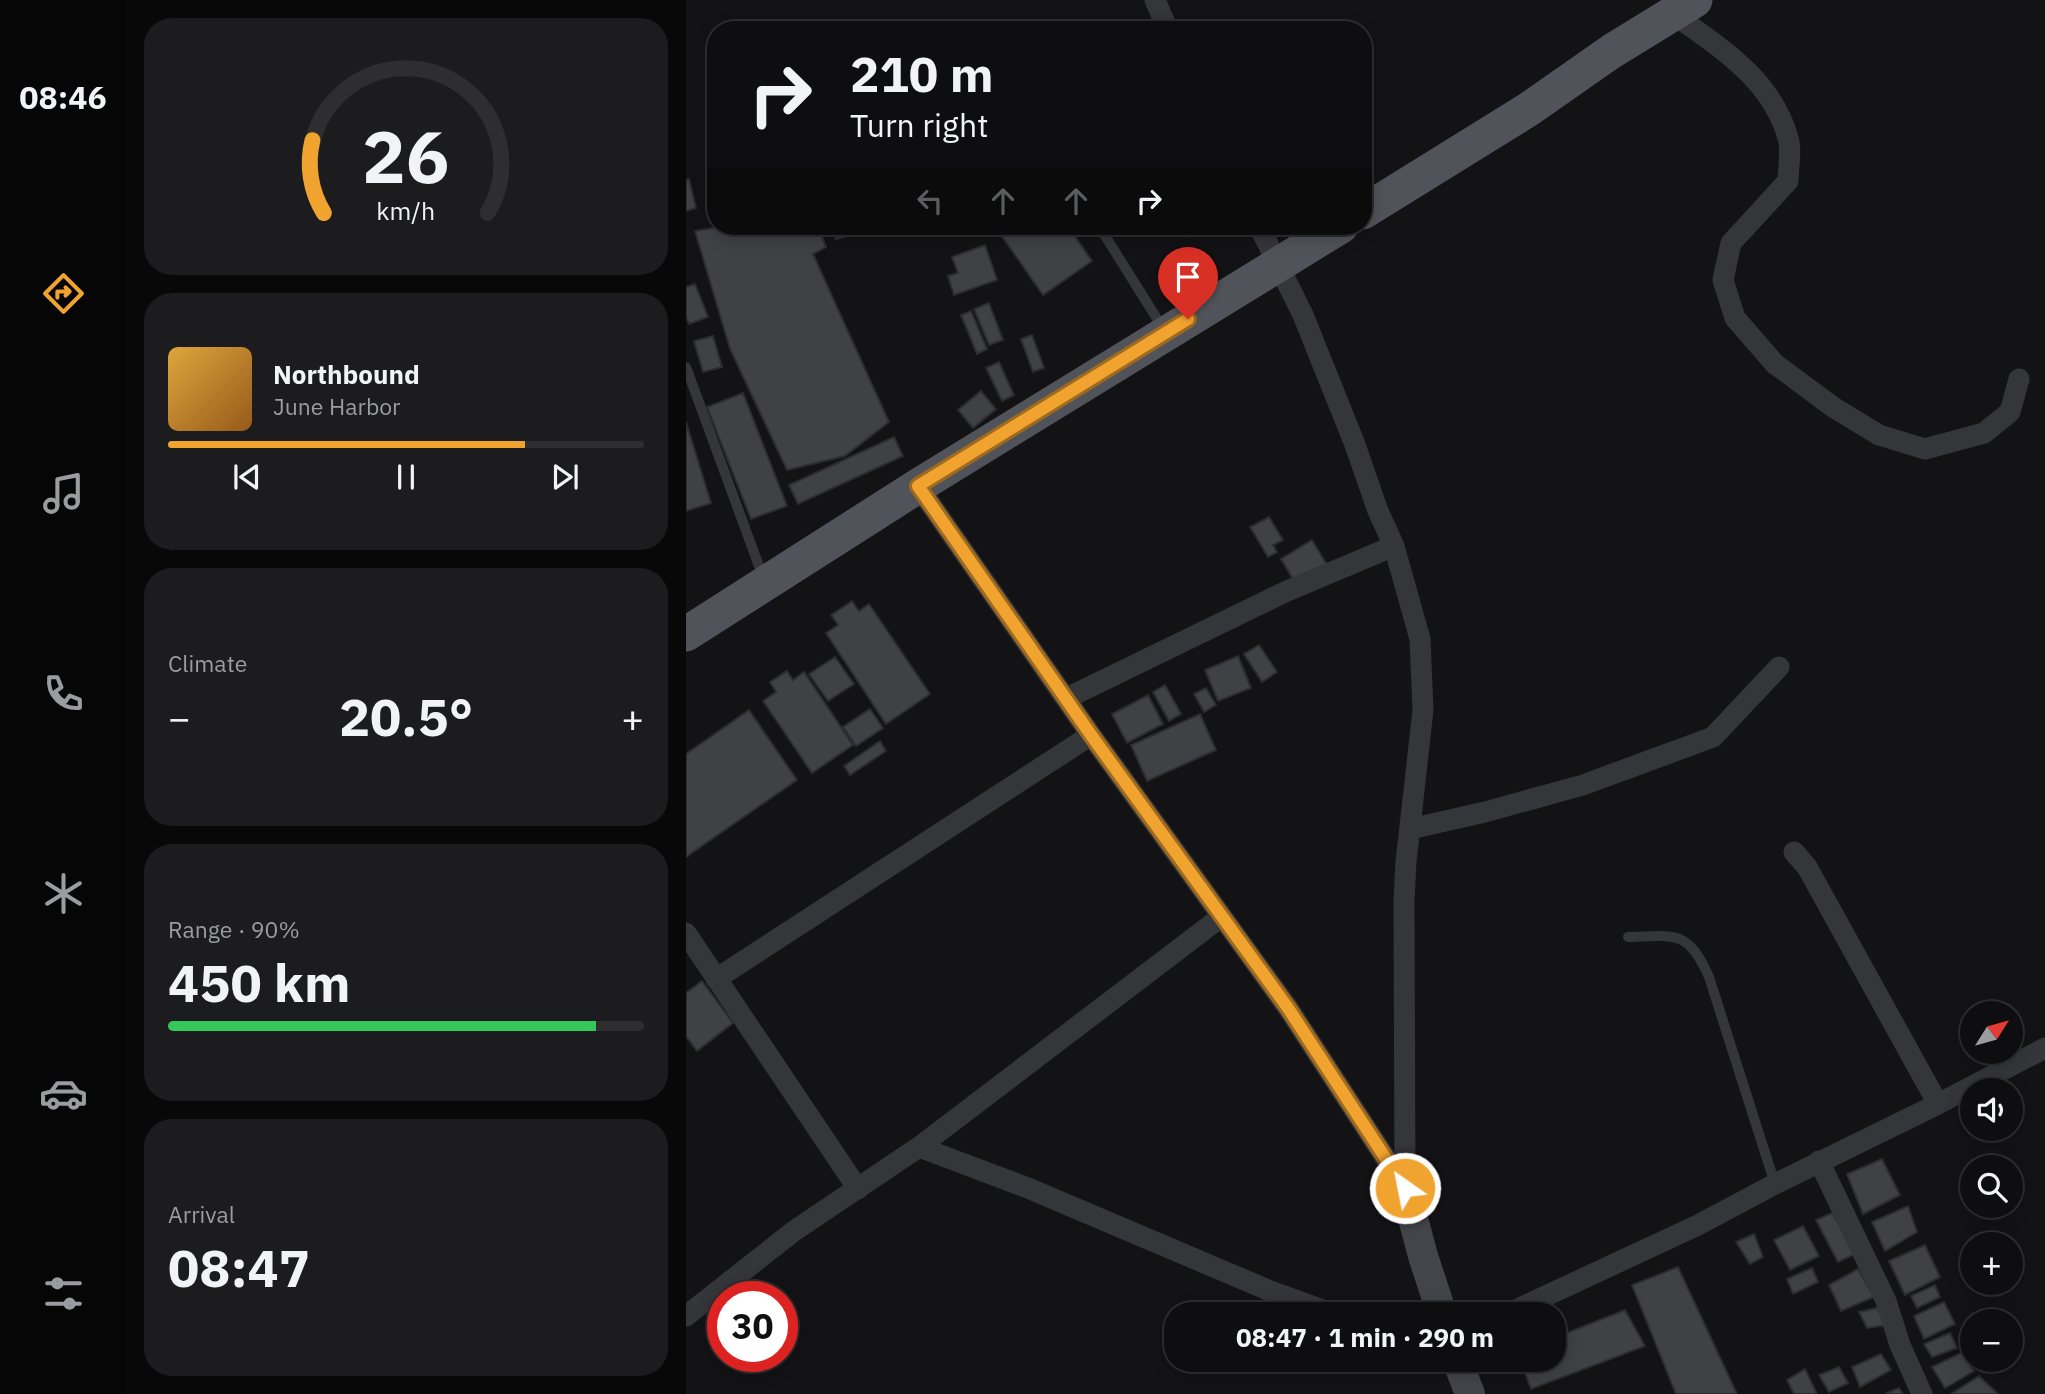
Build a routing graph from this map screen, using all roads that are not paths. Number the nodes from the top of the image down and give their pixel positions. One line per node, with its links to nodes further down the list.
1 (1154, 0): 3 (street)
2 (1684, 7): 4 (main road); 11 (street)
3 (1164, 21)
4 (1372, 206)
5 (1105, 235): 9 (lane)
6 (1264, 235): 8 (street)
7 (1326, 235): 8 (main road)
8 (1279, 264): 9 (main road); 13 (street)
9 (1165, 332): 12 (main road)
10 (686, 367): 14 (lane)
11 (2019, 379)
12 (918, 486): 14 (main road); 17 (street)
13 (1394, 546): 17 (street); 19 (street)
14 (766, 583): 15 (main road)
15 (686, 634)
16 (1779, 667): 19 (street)
17 (1067, 698): 18 (street)
18 (1091, 735): 21 (street); 24 (street)
19 (1410, 829): 30 (street)
20 (1794, 852): 26 (street)
21 (1221, 917): 27 (street); 30 (street)
22 (686, 933): 24 (street)
23 (1628, 937): 29 (lane)
24 (716, 979): 31 (street)
25 (2045, 1048): 26 (street)
26 (1938, 1104): 28 (street)
27 (919, 1147): 31 (street); 32 (street)
28 (1819, 1161): 29 (street); 38 (street)
29 (1775, 1184): 34 (street)
30 (1405, 1188): 33 (street)
31 (858, 1189): 35 (street)
32 (1301, 1302)
33 (1438, 1302)
34 (1533, 1302)
35 (686, 1316)
36 (1460, 1372): 37 (street)
37 (1470, 1394)
38 (1922, 1394)

